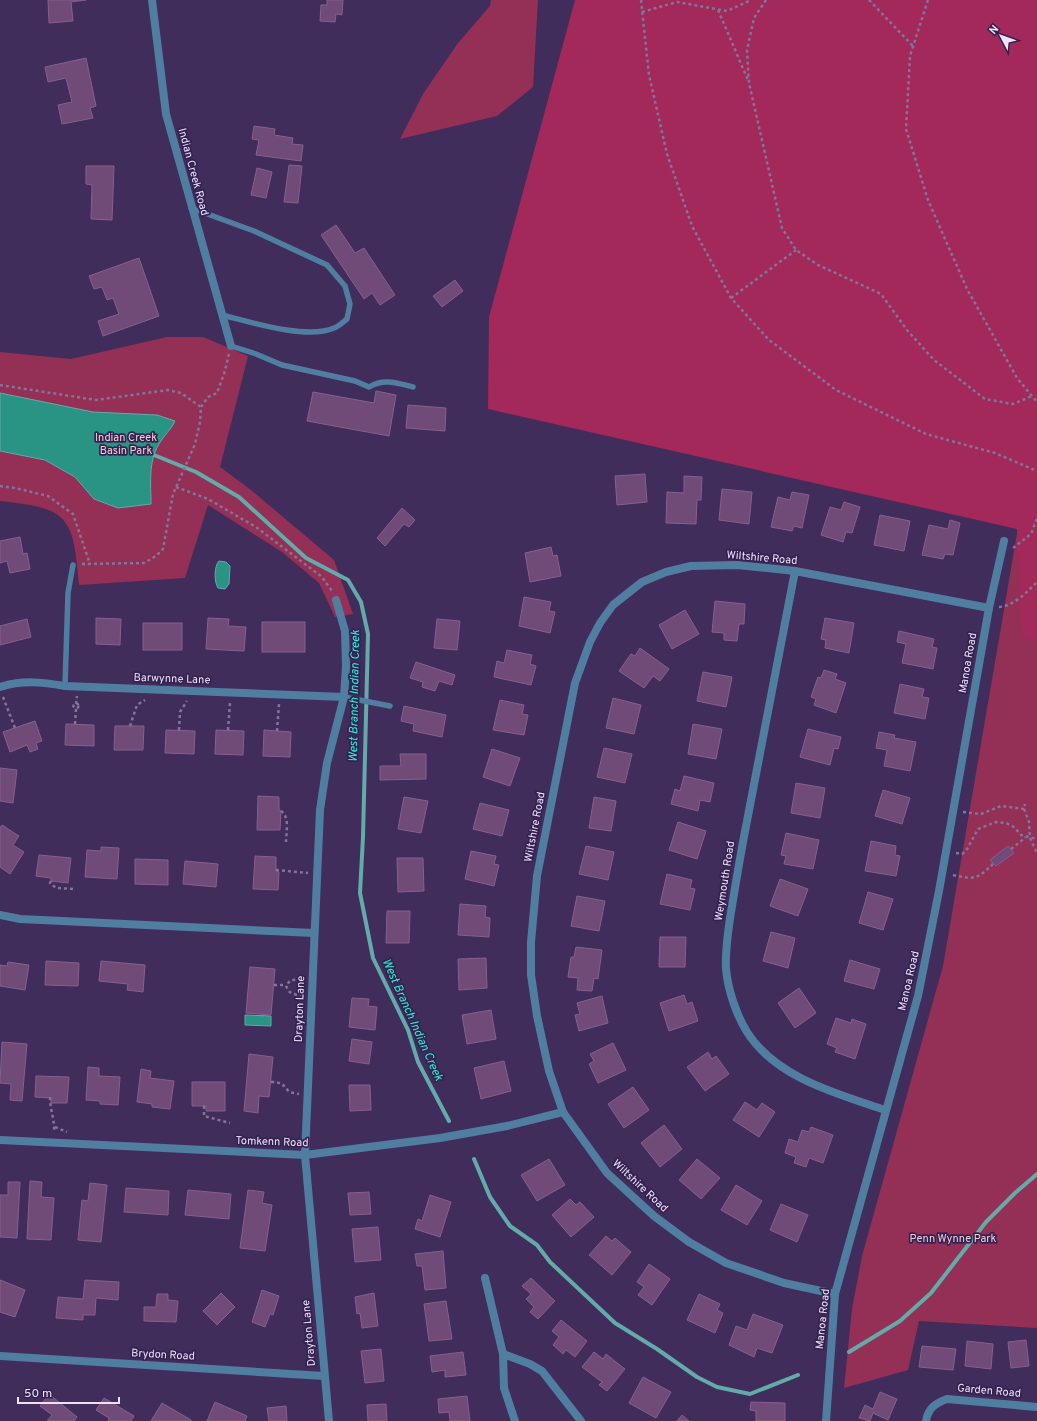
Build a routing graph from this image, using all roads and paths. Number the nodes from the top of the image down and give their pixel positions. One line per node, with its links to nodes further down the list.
1 (152, 0): 11 (street, Indian Creek Road)
2 (641, 0): 8 (path)
3 (751, 0): 7 (path)
4 (766, 0): 10 (path)
5 (869, 0): 9 (path)
6 (928, 0): 9 (path)
7 (718, 10): 8 (path); 10 (path)
8 (642, 12): 13 (path)
9 (914, 46): 18 (path)
10 (749, 83): 12 (path)
11 (191, 208): 14 (street, Indian Creek Road); 14 (lane)
12 (796, 250): 13 (path); 18 (path)
13 (730, 298): 21 (path)
14 (222, 315): 15 (street, Indian Creek Road)
15 (231, 346): 17 (lane); 20 (path)
16 (0, 385): 20 (path)
17 (413, 386)
18 (1032, 396): 19 (path)
19 (1037, 402)
20 (201, 407): 23 (path)
21 (1037, 471)
22 (0, 486): 27 (path)
23 (176, 487): 27 (path); 31 (path)
24 (1037, 518): 26 (path)
25 (1004, 541): 26 (street, Manoa Road)
26 (1000, 558): 32 (street, Manoa Road)
27 (90, 564): 28 (path)
28 (73, 565): 33 (lane)
29 (795, 572): 32 (street, Wiltshire Road); 75 (street, Weymouth Road); 76 (street, Wiltshire Road)
30 (1037, 582): 32 (path)
31 (336, 600): 37 (street, Drayton Lane)
32 (989, 608): 50 (street, Manoa Road)
33 (65, 686): 34 (street, Barwynne Lane); 35 (street, Barwynne Lane)
34 (1, 690): 44 (path)
35 (231, 692): 36 (street, Barwynne Lane); 46 (path)
36 (279, 694): 37 (street, Barwynne Lane); 47 (path)
37 (344, 697): 40 (lane); 62 (street, Drayton Lane)
38 (148, 698): 43 (path)
39 (189, 700): 45 (path)
40 (390, 706)
41 (76, 709): 42 (path)
42 (75, 724)
43 (130, 726)
44 (15, 728)
45 (179, 730)
46 (228, 730)
47 (276, 731)
48 (1025, 804): 49 (path)
49 (1024, 809): 50 (path); 53 (path)
50 (953, 810): 57 (street, Manoa Road)
51 (281, 812): 55 (path)
52 (1026, 837): 53 (path); 56 (path); 57 (path)
53 (1030, 838): 54 (path); 58 (path)
54 (1037, 839)
55 (286, 842)
56 (1011, 849)
57 (946, 850): 61 (street, Manoa Road)
58 (1037, 853)
59 (993, 864): 61 (path)
60 (276, 870): 62 (path)
61 (942, 872): 75 (street, Manoa Road)
62 (316, 874): 66 (street, Drayton Lane)
63 (51, 880): 64 (path)
64 (75, 890)
65 (0, 916): 66 (street)
66 (314, 933): 67 (street, Drayton Lane)
67 (312, 979): 69 (path); 70 (street, Drayton Lane)
68 (274, 984): 69 (path)
69 (286, 985): 70 (path)
70 (311, 995): 72 (street, Drayton Lane)
71 (271, 1082): 72 (path)
72 (307, 1094): 80 (street, Drayton Lane)
73 (50, 1098): 79 (path)
74 (204, 1106): 77 (path)
75 (885, 1110): 82 (street, Manoa Road)
76 (563, 1112): 80 (street, Tomkenn Road); 82 (street, Wiltshire Road)
77 (230, 1123)
78 (0, 1140): 79 (street, Tomkenn Road)
79 (53, 1143): 80 (street, Tomkenn Road)
80 (305, 1155): 85 (street, Drayton Lane)
81 (485, 1278): 83 (street)
82 (836, 1294): 90 (street, Manoa Road)
83 (503, 1354): 87 (street); 89 (street)
84 (0, 1356): 85 (street, Brydon Road)
85 (324, 1376): 88 (street, Drayton Lane)
86 (1037, 1407): 91 (street, Garden Road)
87 (514, 1420)
88 (329, 1421)
89 (581, 1421)
90 (826, 1421)
91 (926, 1421)

